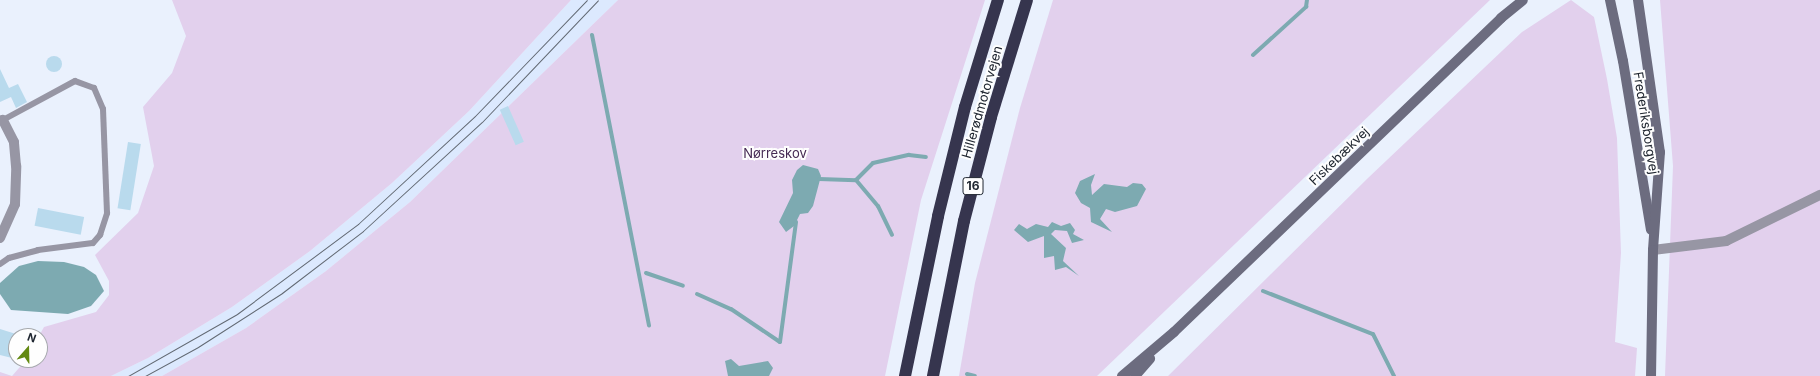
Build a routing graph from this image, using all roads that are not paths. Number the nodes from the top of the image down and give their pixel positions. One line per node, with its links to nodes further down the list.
1 (998, 0): 12 (highway, Hillerødmotorvejen / 16)
2 (1027, 0): 13 (highway, Hillerødmotorvejen / 16)
3 (1523, 0): 11 (street, Fiskebækvej)
4 (1610, 0): 9 (street, Frederiksborgvej)
5 (1638, 0): 9 (street, Frederiksborgvej)
6 (2, 120): 8 (street); 10 (lane)
7 (1820, 195): 9 (street)
8 (0, 238)
9 (1654, 250): 16 (street, Frederiksborgvej)
10 (0, 264)
11 (1174, 332): 14 (street, Fiskebækvej); 15 (street, Fiskebækvej)
12 (905, 376)
13 (933, 376)
14 (1122, 376)
15 (1135, 376)
16 (1651, 376)

